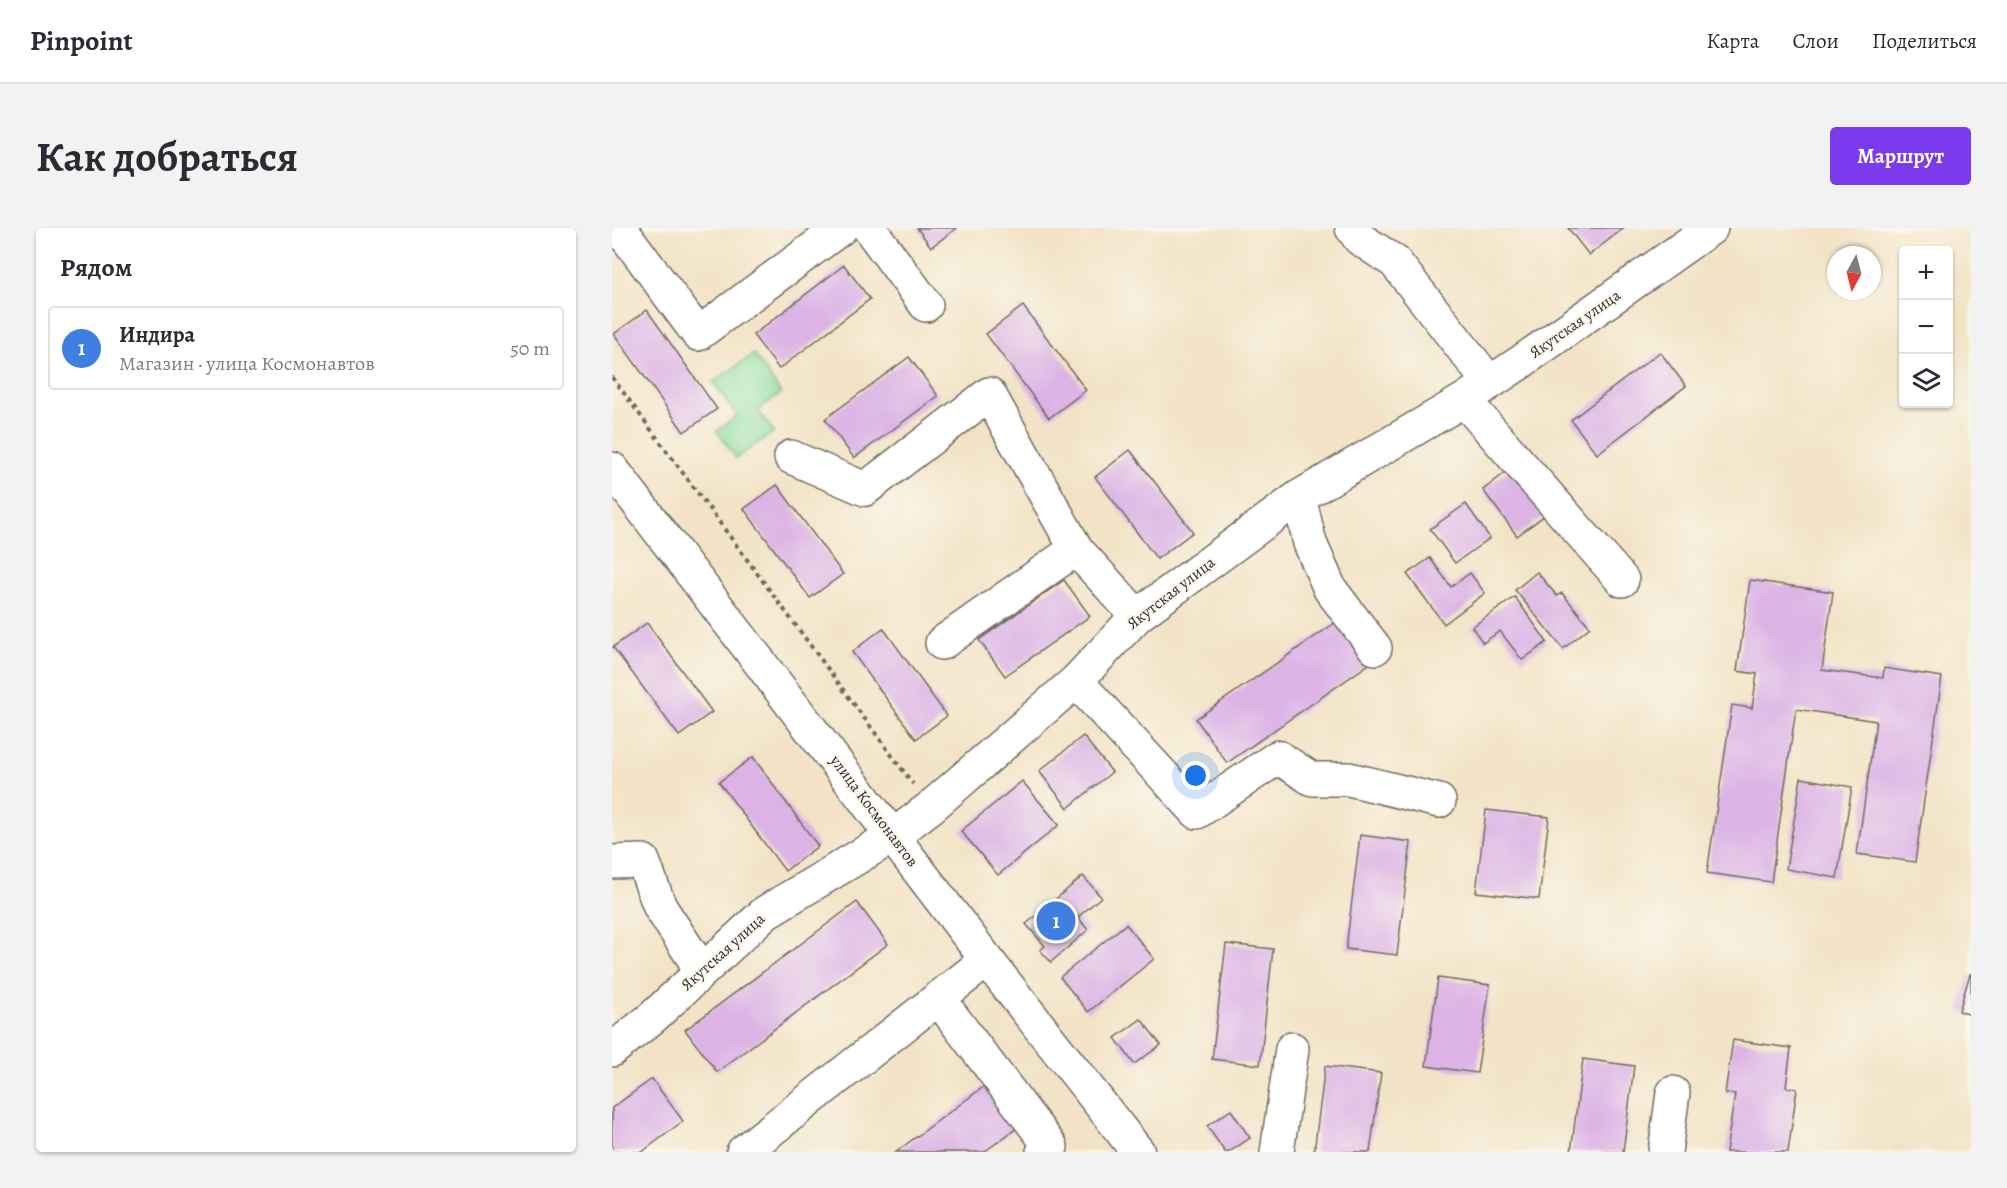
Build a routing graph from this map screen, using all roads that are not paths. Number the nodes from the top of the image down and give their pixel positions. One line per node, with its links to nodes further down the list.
1 (620, 228): 2 (street)
2 (841, 228)
3 (869, 228): 6 (street)
4 (1352, 228): 7 (street)
5 (1711, 228): 7 (street, Якутская улица)
6 (926, 305)
7 (1476, 391): 10 (street, Якутская улица); 12 (street)
8 (791, 457): 11 (street)
9 (612, 469): 18 (street, улица Космонавтов)
10 (1299, 497): 13 (street, Якутская улица); 15 (street)
11 (1076, 549): 13 (street); 14 (street)
12 (1622, 580)
13 (1137, 616): 16 (street, Якутская улица)
14 (942, 643)
15 (1375, 648)
16 (1076, 681): 17 (street); 18 (street, Якутская улица)
17 (1439, 801)
18 (893, 836): 20 (street, улица Космонавтов); 21 (street, Якутская улица)
19 (612, 862): 21 (street)
20 (987, 960): 22 (street); 28 (street, улица Космонавтов)
21 (702, 971): 24 (street, Якутская улица)
22 (938, 998): 26 (street); 27 (street)
23 (1292, 1049): 29 (street)
24 (612, 1050)
25 (1673, 1093): 30 (street)
26 (743, 1152)
27 (1043, 1152)
28 (1138, 1152)
29 (1277, 1152)
30 (1665, 1152)

